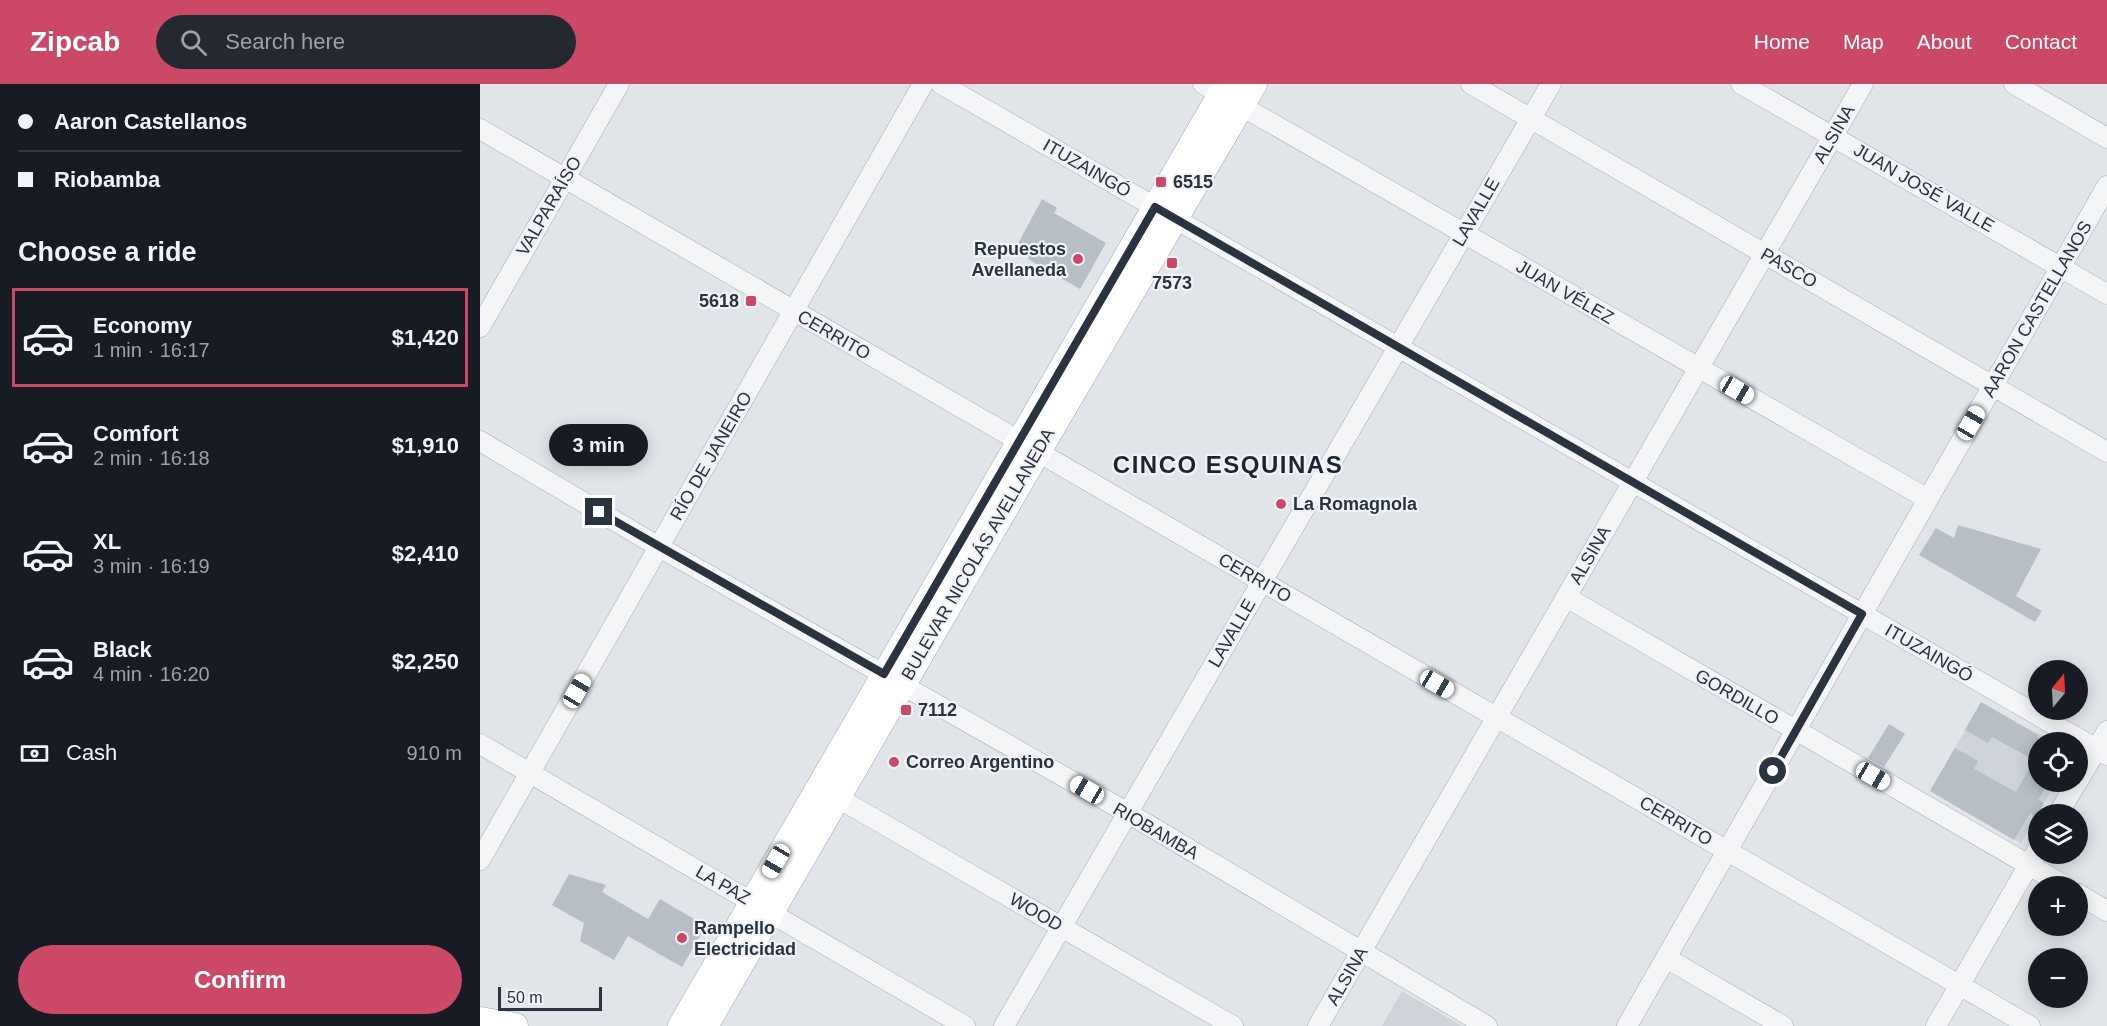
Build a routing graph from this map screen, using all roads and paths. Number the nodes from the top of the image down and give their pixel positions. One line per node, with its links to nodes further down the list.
1 (619, 84): 15 (street, VALPARAÍSO)
2 (923, 84): 22 (street, RÍO DE JANEIRO)
3 (941, 84): 17 (street, ITUZAINGÓ)
4 (1254, 84): 10 (main road, BULEVAR NICOLÁS AVELLANEDA)
5 (1471, 84): 11 (street, PASCO)
6 (1551, 84): 11 (street, LAVALLE)
7 (1741, 84): 13 (street, JUAN JOSÉ VALLE)
8 (1863, 84): 13 (street, ALSINA)
9 (2014, 84): 14 (street)
10 (1223, 92): 17 (main road, BULEVAR NICOLÁS AVELLANEDA); 18 (street, JUAN VÉLEZ)
11 (1531, 118): 18 (street, LAVALLE); 19 (street, PASCO)
12 (480, 129): 15 (street, CERRITO)
13 (1833, 135): 19 (street, ALSINA); 20 (street, JUAN JOSÉ VALLE)
14 (2107, 138)
15 (565, 178): 22 (street, CERRITO); 23 (street, VALPARAÍSO)
16 (2107, 186): 20 (street, AARON CASTELLANOS)
17 (1165, 213): 24 (street, ITUZAINGÓ); 28 (main road, BULEVAR NICOLÁS AVELLANEDA)
18 (1464, 234): 24 (street, LAVALLE); 25 (street, JUAN VÉLEZ)
19 (1765, 254): 25 (street, ALSINA); 26 (street, PASCO)
20 (2061, 267): 21 (street, JUAN JOSÉ VALLE); 26 (street, AARON CASTELLANOS)
21 (2107, 294)
22 (794, 311): 28 (street, CERRITO); 32 (street, RÍO DE JANEIRO)
23 (480, 327)
24 (1398, 347): 30 (street, ITUZAINGÓ); 33 (street, LAVALLE)
25 (1698, 368): 30 (street, ALSINA); 31 (street, JUAN VÉLEZ)
26 (1993, 386): 29 (street, PASCO); 31 (street, AARON CASTELLANOS)
27 (480, 441): 32 (street, RIOBAMBA)
28 (1028, 447): 33 (street, CERRITO); 36 (main road, BULEVAR NICOLÁS AVELLANEDA)
29 (2107, 452)
30 (1632, 482): 34 (street, ALSINA); 35 (street, ITUZAINGÓ)
31 (1928, 499): 35 (street, AARON CASTELLANOS)
32 (659, 547): 36 (street, RIOBAMBA); 43 (street, RÍO DE JANEIRO)
33 (1262, 582): 37 (street, CERRITO); 45 (street, LAVALLE)
34 (1566, 597): 37 (street, ALSINA); 39 (street, GORDILLO)
35 (1862, 614): 39 (street, AARON CASTELLANOS); 41 (street, ITUZAINGÓ)
36 (893, 680): 44 (main road, BULEVAR NICOLÁS AVELLANEDA); 45 (street, RIOBAMBA); 53 (main road, BULEVAR NICOLÁS AVELLANEDA)
37 (1496, 718): 46 (street, CERRITO); 56 (street, ALSINA)
38 (2107, 730): 41 (street)
39 (1796, 731): 46 (street, AARON CASTELLANOS); 47 (street, GORDILLO)
40 (480, 744): 43 (street, LA PAZ)
41 (2102, 752): 42 (street)
42 (2088, 768)
43 (530, 773): 48 (street, RÍO DE JANEIRO); 53 (street, LA PAZ)
44 (838, 798): 53 (main road, BULEVAR NICOLÁS AVELLANEDA); 55 (street, WOOD)
45 (1128, 813): 55 (street, LAVALLE); 56 (street, RIOBAMBA)
46 (1727, 851): 57 (street, AARON CASTELLANOS); 58 (street, CERRITO)
47 (2028, 854)
48 (480, 860)
49 (2030, 864): 58 (street)
50 (2041, 864): 51 (street, GORDILLO)
51 (2054, 876)
52 (2088, 900): 54 (street)
53 (762, 908): 61 (main road, BULEVAR NICOLÁS AVELLANEDA); 62 (main road, BULEVAR NICOLÁS AVELLANEDA); 63 (street, LA PAZ)
54 (2107, 911)
55 (1062, 927): 64 (street, LAVALLE); 65 (street, WOOD)
56 (1361, 952): 66 (street, ALSINA); 67 (street, RIOBAMBA)
57 (1666, 958): 68 (street, AARON CASTELLANOS); 69 (street)
58 (1959, 985): 70 (street); 71 (street, CERRITO)
59 (480, 1020): 60 (main road)
60 (514, 1026)
61 (681, 1026)
62 (705, 1026)
63 (965, 1026)
64 (1004, 1026)
65 (1233, 1026)
66 (1318, 1026)
67 (1487, 1026)
68 (1627, 1026)
69 (1783, 1026)
70 (1935, 1026)
71 (2030, 1026)

